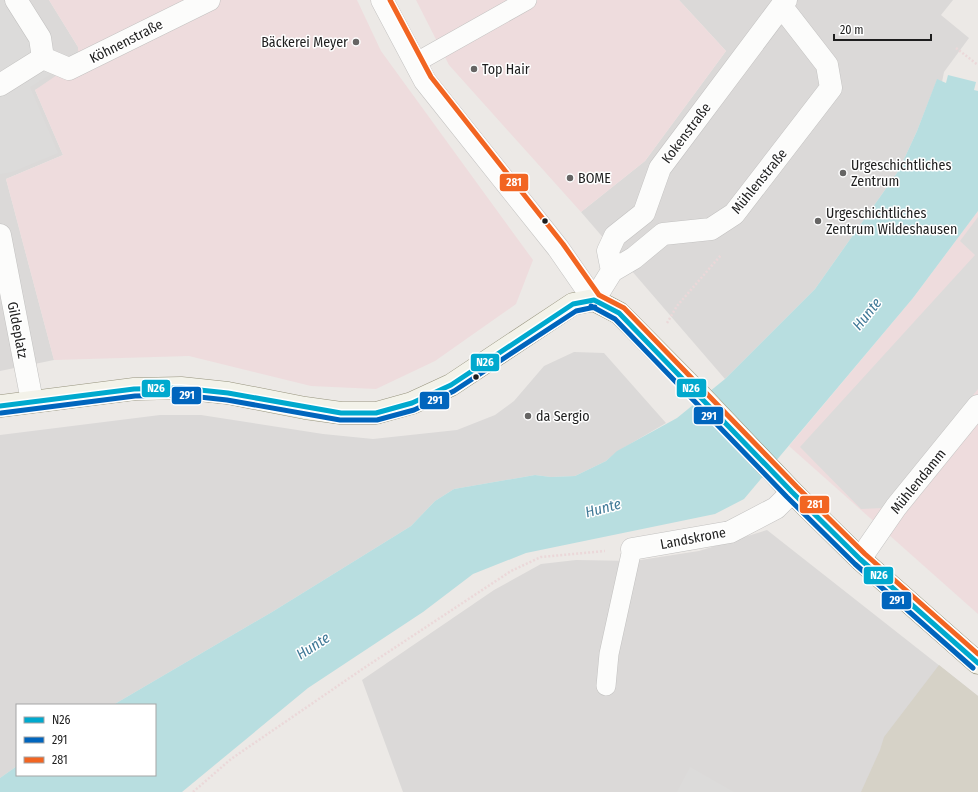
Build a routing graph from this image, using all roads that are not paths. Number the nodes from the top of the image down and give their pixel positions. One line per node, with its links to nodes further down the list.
1 (16, 0): 6 (street)
2 (209, 0): 6 (street, Köhnenstraße)
3 (382, 0): 7 (street)
4 (527, 0): 7 (lane)
5 (784, 3): 10 (street, Kokenstraße); 10 (street, Mühlenstraße)
6 (43, 58): 8 (street)
7 (415, 63): 11 (street)
8 (0, 85)
9 (0, 235): 12 (street, Gildeplatz)
10 (612, 272): 11 (street, Mühlenstraße)
11 (594, 300): 12 (street); 15 (street)
12 (32, 401): 13 (street)
13 (0, 406)
14 (978, 406): 17 (street, Mühlendamm)
15 (792, 492): 16 (street, Landskrone); 17 (street)
16 (632, 549): 19 (lane)
17 (860, 558): 18 (street)
18 (978, 663)
19 (606, 686)

